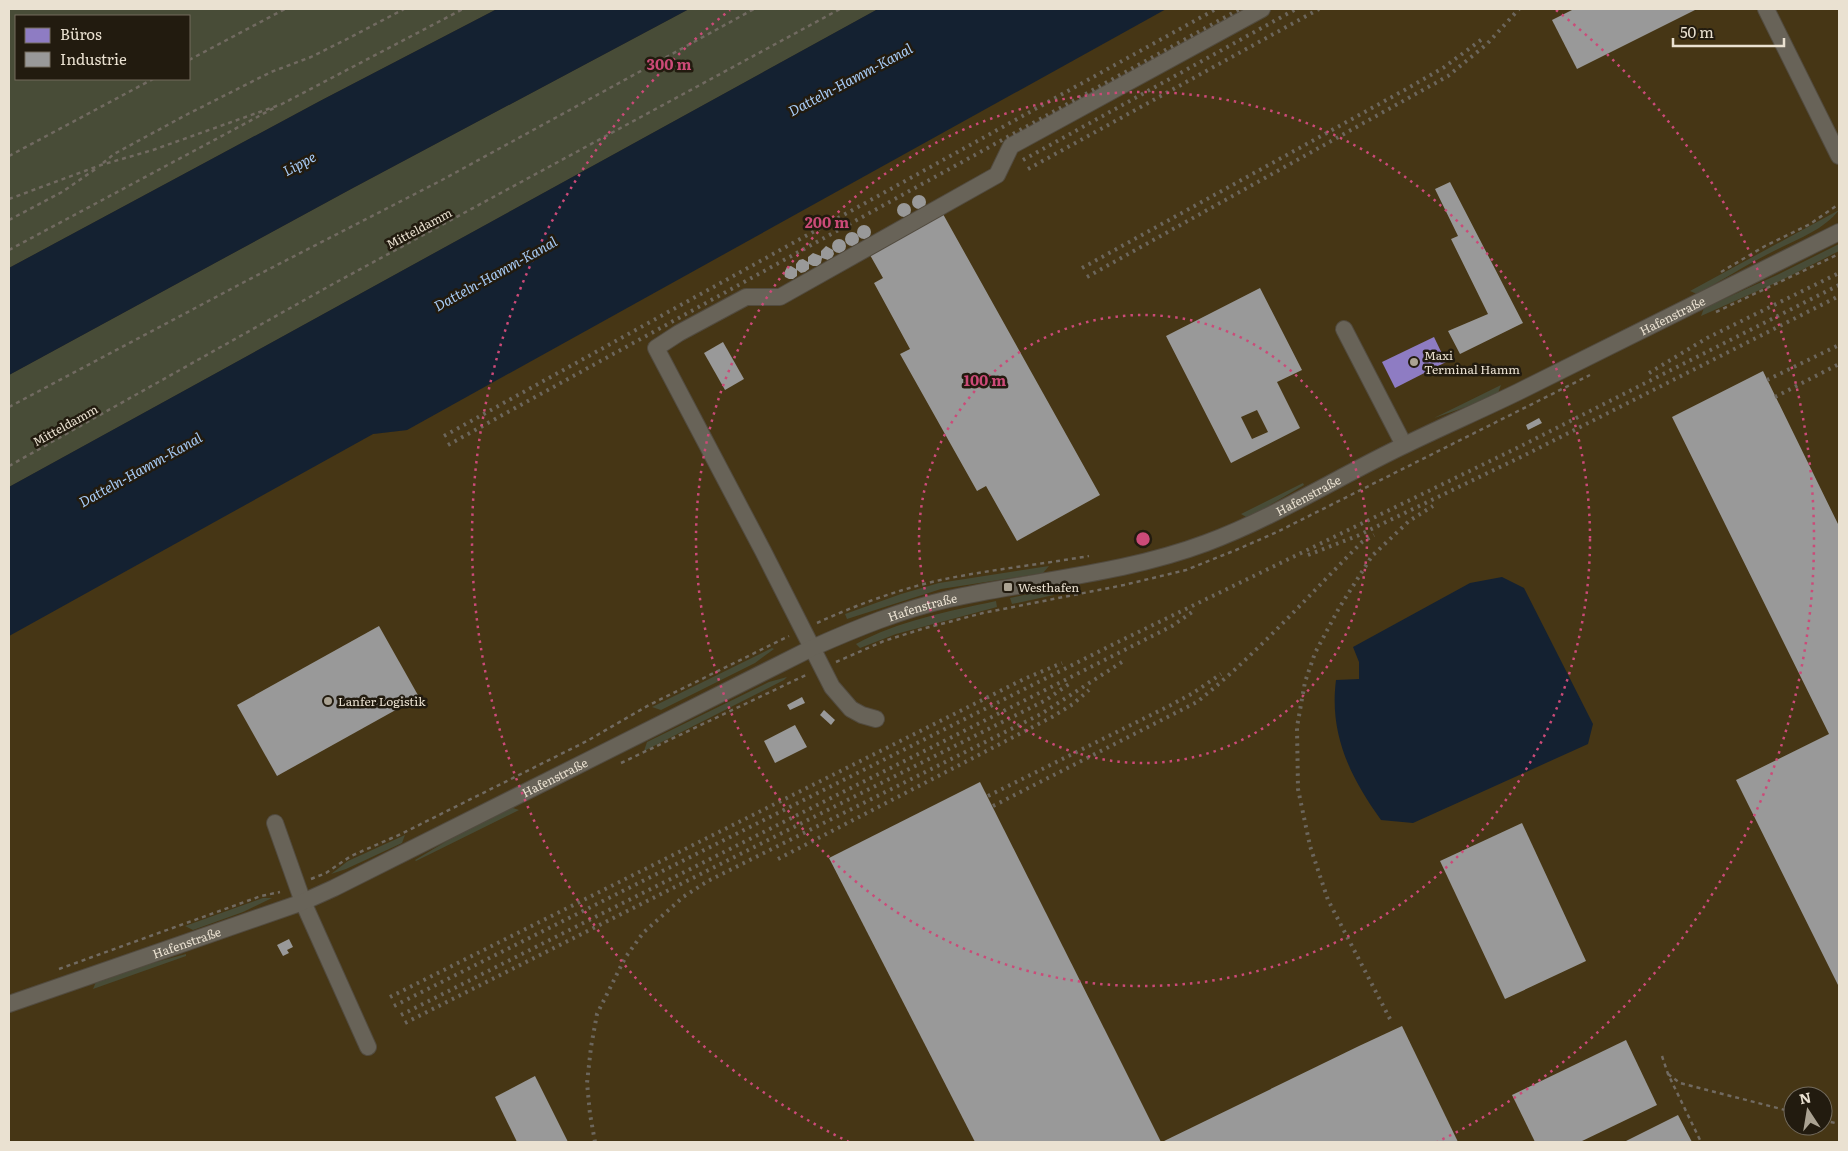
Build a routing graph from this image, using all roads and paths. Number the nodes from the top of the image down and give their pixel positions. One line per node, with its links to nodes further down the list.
1 (285, 9): 8 (path)
2 (404, 9): 14 (path)
3 (463, 9): 11 (path)
4 (754, 9): 23 (path)
5 (840, 9): 25 (path, Mitteldamm)
6 (1262, 9): 26 (street)
7 (1766, 9): 13 (street)
8 (279, 10): 9 (path)
9 (190, 59)
10 (151, 80): 12 (path)
11 (282, 104): 14 (path); 18 (path)
12 (9, 156)
13 (1839, 156)
14 (101, 165): 15 (path); 16 (path)
15 (9, 199)
16 (9, 220)
17 (1839, 232): 24 (street, Hafenstraße)
18 (9, 250)
19 (1839, 254): 20 (path)
20 (1709, 316)
21 (1344, 329): 24 (street)
22 (1597, 372): 27 (path)
23 (9, 407)
24 (1404, 445): 26 (street, Hafenstraße)
25 (9, 466)
26 (812, 648): 27 (street); 31 (street, Hafenstraße)
27 (821, 668): 28 (street); 29 (path)
28 (876, 719)
29 (619, 764)
30 (276, 823): 31 (street)
31 (303, 902): 32 (street, Hafenstraße); 33 (street)
32 (9, 1004)
33 (368, 1047)
34 (1662, 1056): 35 (path)
35 (1668, 1074): 36 (path); 37 (path)
36 (1783, 1109)
37 (1701, 1142)

